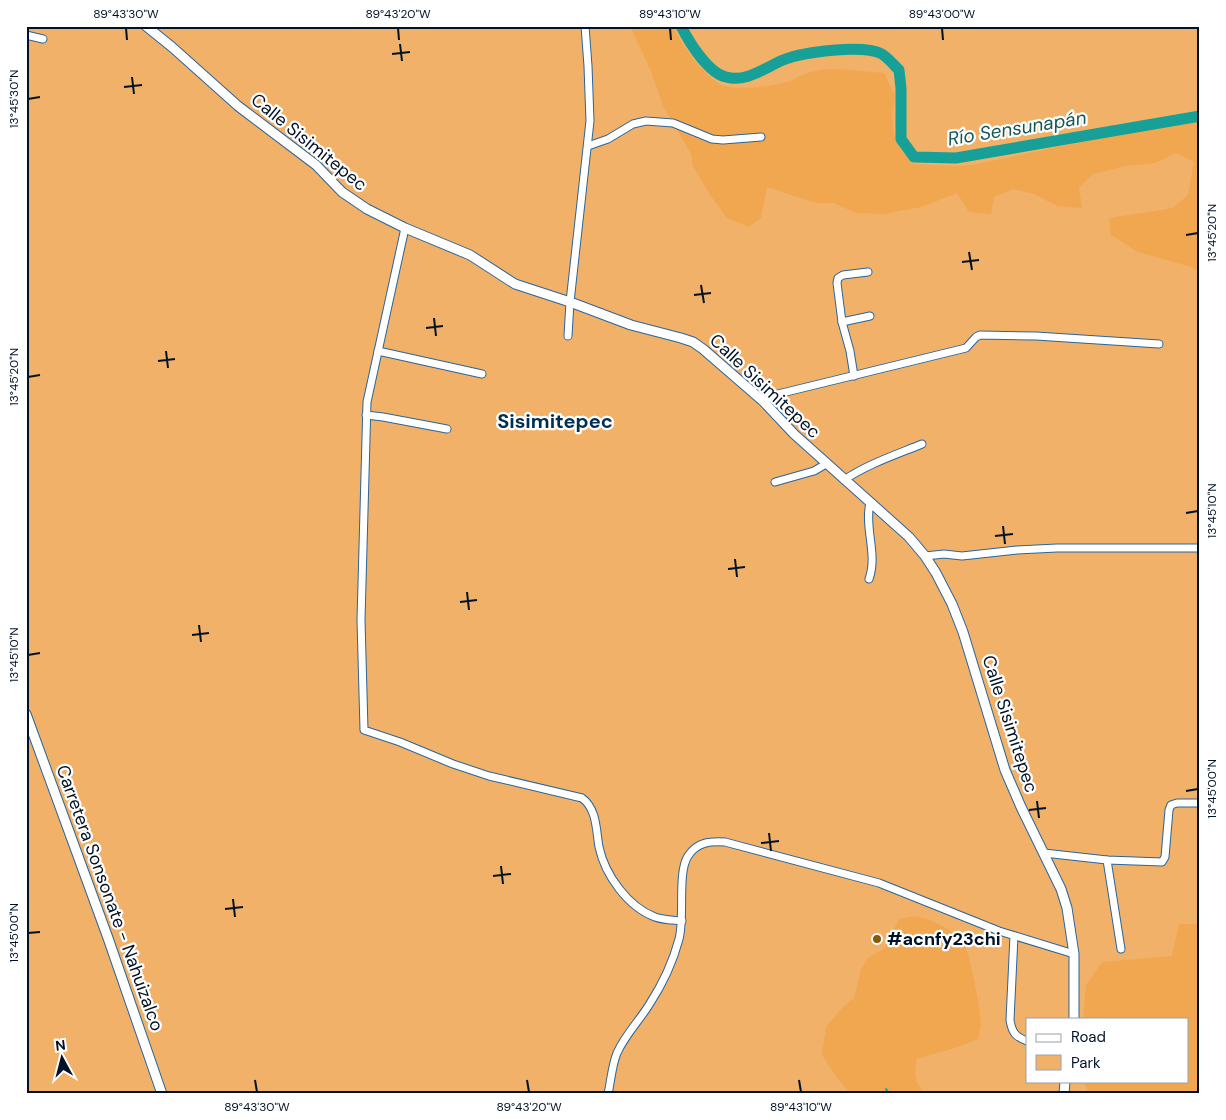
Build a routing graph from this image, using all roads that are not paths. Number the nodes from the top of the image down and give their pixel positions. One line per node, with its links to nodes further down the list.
1 (146, 26): 7 (street, Calle Sisimitepec)
2 (585, 26): 6 (street)
3 (26, 35): 4 (street)
4 (43, 38)
5 (761, 137): 6 (street)
6 (588, 146): 9 (street)
7 (405, 228): 9 (street, Calle Sisimitepec); 14 (street)
8 (868, 272): 11 (street)
9 (570, 302): 12 (street); 17 (street, Calle Sisimitepec)
10 (870, 316): 11 (street)
11 (842, 322): 16 (street)
12 (568, 336)
13 (1159, 344): 16 (street)
14 (378, 351): 15 (street); 18 (street)
15 (482, 374)
16 (854, 376): 17 (street)
17 (763, 401): 21 (street, Calle Sisimitepec)
18 (366, 415): 19 (street); 32 (street)
19 (447, 429)
20 (922, 444): 22 (street)
21 (826, 464): 22 (street, Calle Sisimitepec); 23 (street)
22 (844, 480): 24 (street, Calle Sisimitepec)
23 (775, 482)
24 (870, 503): 26 (street, Calle Sisimitepec); 27 (street)
25 (1200, 548): 26 (street)
26 (925, 556): 30 (street, Calle Sisimitepec)
27 (870, 579)
28 (26, 714): 38 (street, Carretera Sonsonate - Nahuizalco)
29 (1200, 803): 31 (street)
30 (1044, 853): 31 (street); 35 (street, Calle Sisimitepec)
31 (1107, 860): 34 (street)
32 (682, 921): 33 (street); 39 (street)
33 (1014, 936): 35 (street); 37 (street)
34 (1121, 948)
35 (1074, 954): 36 (street, Calle Sisimitepec)
36 (1074, 1018)
37 (1026, 1041)
38 (162, 1094)
39 (608, 1094)

